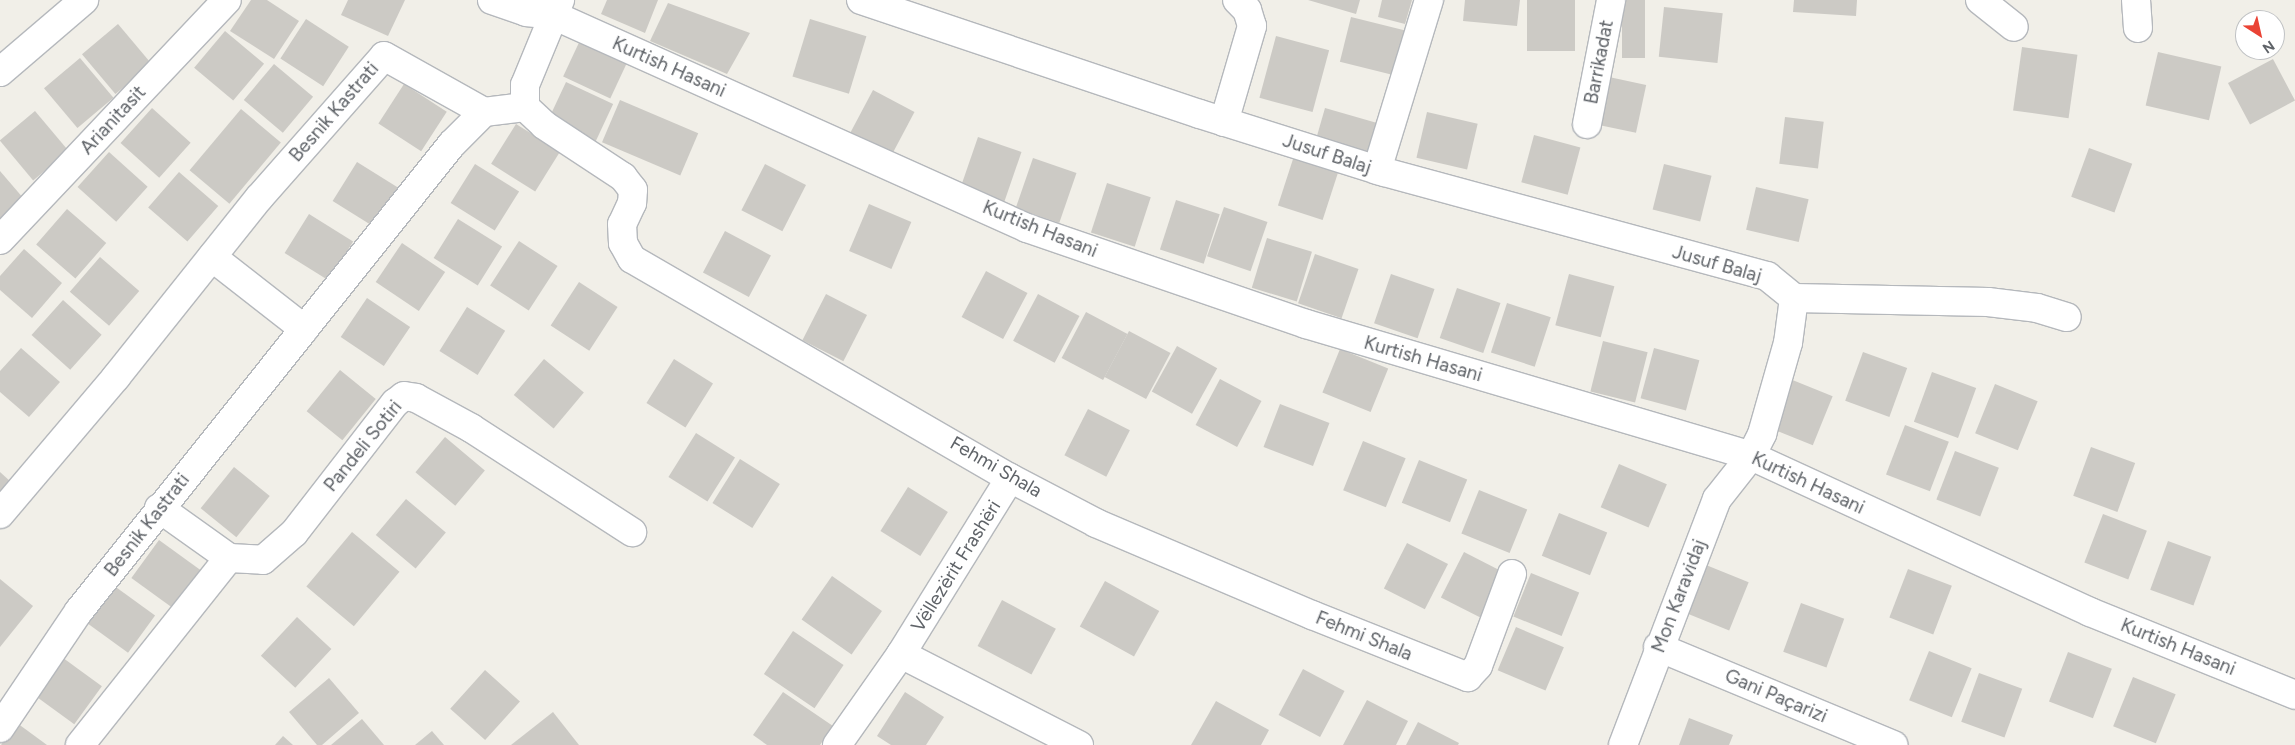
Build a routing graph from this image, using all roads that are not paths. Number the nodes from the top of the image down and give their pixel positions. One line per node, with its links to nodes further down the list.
1 (84, 0): 13 (street)
2 (227, 0): 19 (street, Arianitasit)
3 (492, 0): 10 (street, Kurtish Hasani)
4 (861, 0): 16 (street, Jusuf Balaj)
5 (1237, 0): 16 (street)
6 (1429, 0): 18 (street)
7 (1611, 0): 17 (street, Barrikadat)
8 (1980, 0): 11 (street)
9 (2136, 0): 12 (street)
10 (557, 8): 14 (street); 24 (street, Kurtish Hasani)
11 (2014, 27)
12 (2138, 28)
13 (0, 72)
14 (526, 107): 15 (street); 25 (street, Fehmi Shala)
15 (484, 112): 20 (street, Besnik Kastrati); 23 (street, Besnik Kastrati)
16 (1224, 122): 18 (street, Jusuf Balaj)
17 (1587, 124)
18 (1377, 170): 21 (street, Jusuf Balaj)
19 (0, 240)
20 (212, 257): 23 (street); 27 (street, Besnik Kastrati)
21 (1794, 298): 22 (street); 24 (street)
22 (2066, 317)
23 (304, 329): 26 (street, Besnik Kastrati)
24 (1751, 456): 31 (street, Mon Karavidaj); 33 (street, Kurtish Hasani)
25 (1010, 478): 30 (street, Fehmi Shala); 32 (street, Vëllezërit Frashëri)
26 (159, 508): 29 (street); 34 (street, Besnik Kastrati)
27 (0, 514)
28 (632, 532): 29 (street, Pandeli Sotiri)
29 (229, 558): 35 (street)
30 (1512, 574)
31 (1658, 647): 38 (street, Mon Karavidaj); 39 (street, Gani Paçarizi)
32 (901, 654): 36 (street, Vëllezërit Frashëri); 37 (street, Vëllezërit Frashëri)
33 (2295, 695)
34 (0, 728)
35 (80, 745)
36 (837, 745)
37 (1079, 745)
38 (1623, 745)
39 (1893, 745)

